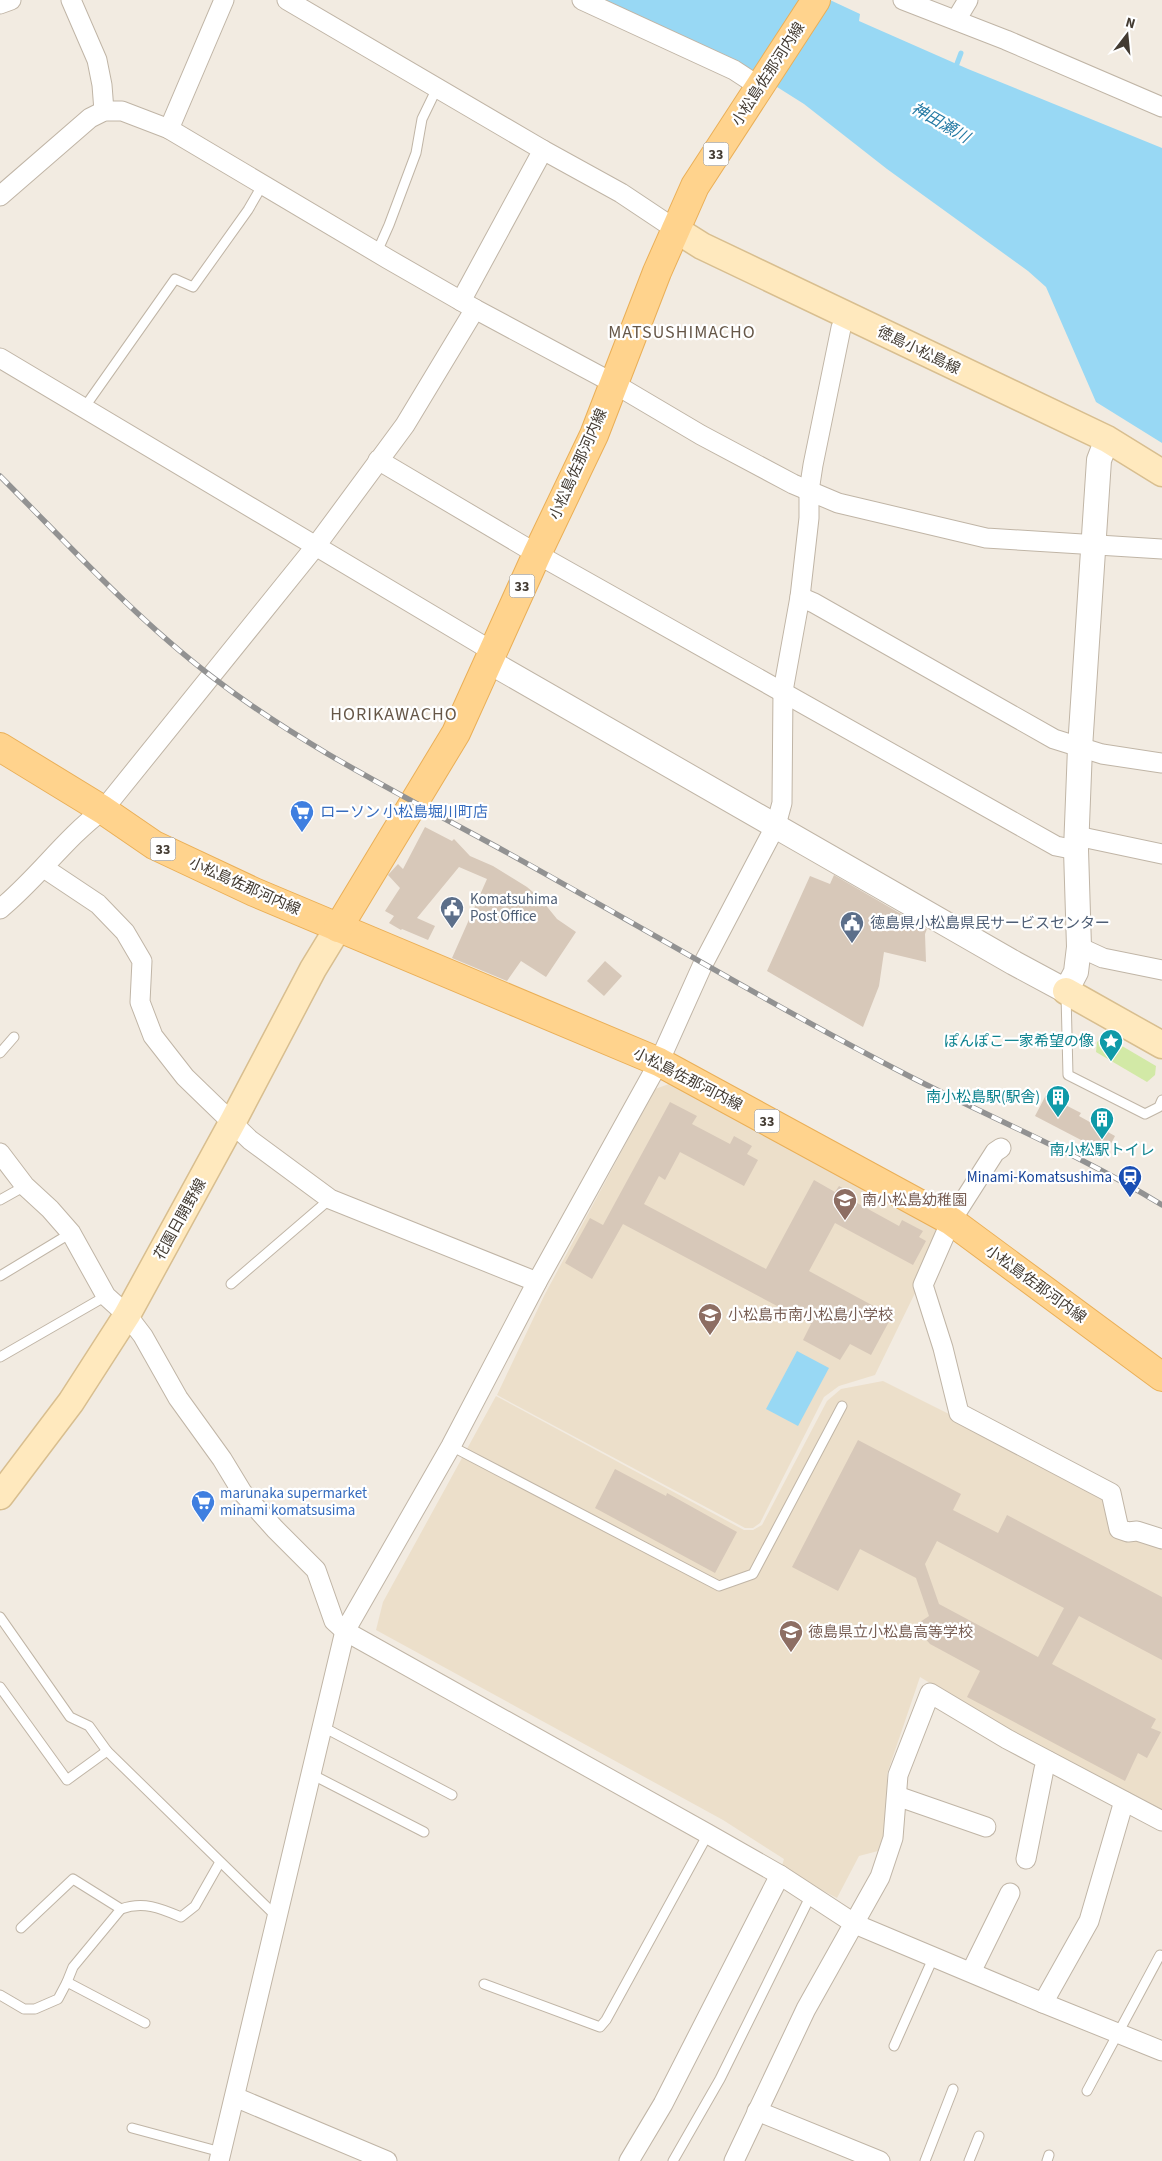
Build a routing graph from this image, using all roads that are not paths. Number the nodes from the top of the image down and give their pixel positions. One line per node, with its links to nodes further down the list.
1 (11, 0): 9 (street)
2 (72, 0): 14 (street)
3 (224, 0): 15 (street)
4 (287, 0): 12 (street)
5 (582, 0): 11 (street)
6 (816, 0): 11 (main road, 小松島佐那河内線 / 33)
7 (903, 0): 10 (street)
8 (968, 0): 10 (street)
9 (0, 4)
10 (956, 20): 13 (street)
11 (762, 85): 19 (main road, 小松島佐那河内線 / 33)
12 (437, 88): 16 (street); 20 (lane)
13 (1162, 107)
14 (104, 111): 15 (street); 18 (street)
15 (169, 128): 17 (street)
16 (543, 150): 19 (street); 21 (street)
17 (262, 184): 20 (street); 25 (lane)
18 (0, 196)
19 (675, 229): 22 (main road, 徳島小松島線); 24 (main road, 小松島佐那河内線 / 33)
20 (377, 252): 21 (street)
21 (468, 305): 24 (street); 27 (street)
22 (848, 315): 26 (main road, 徳島小松島線); 29 (street)
23 (0, 358): 25 (street)
24 (613, 384): 29 (street); 33 (main road, 小松島佐那河内線 / 33)
25 (84, 408): 31 (street)
26 (1107, 439): 28 (main road, 徳島小松島線); 30 (street)
27 (378, 460): 31 (street); 33 (street)
28 (1162, 473)
29 (809, 491): 30 (street); 34 (street)
30 (1092, 544): 32 (street); 38 (street)
31 (315, 547): 35 (street); 40 (street)
32 (1162, 549)
33 (537, 554): 35 (main road, 小松島佐那河内線 / 33); 36 (street)
34 (800, 597): 36 (street); 38 (street)
35 (490, 656): 41 (street); 46 (main road, 小松島佐那河内線 / 33)
36 (783, 691): 41 (street); 42 (street)
37 (0, 747): 40 (main road, 小松島佐那河内線 / 33)
38 (1080, 748): 39 (street); 42 (street)
39 (1162, 763)
40 (103, 810): 44 (street); 46 (main road, 小松島佐那河内線 / 33)
41 (776, 824): 49 (street); 53 (street)
42 (1076, 843): 43 (street); 47 (street)
43 (1162, 854)
44 (44, 868): 45 (street); 55 (street)
45 (0, 909)
46 (338, 928): 53 (main road, 小松島佐那河内線 / 33); 55 (main road, 花園日開野線)
47 (1079, 947): 48 (street); 49 (street)
48 (1162, 970)
49 (1066, 991): 51 (main road); 54 (lane)
50 (14, 1037): 52 (lane)
51 (1162, 1045)
52 (0, 1053)
53 (659, 1062): 61 (main road, 小松島佐那河内線 / 33); 64 (street)
54 (1162, 1100)
55 (232, 1123): 59 (street); 67 (main road, 花園日開野線)
56 (1001, 1148): 61 (street)
57 (0, 1153): 58 (street)
58 (25, 1186): 60 (lane); 62 (street)
59 (330, 1199): 64 (street); 65 (lane)
60 (0, 1200)
61 (951, 1221): 69 (main road, 小松島佐那河内線 / 33); 73 (street)
62 (71, 1234): 63 (lane); 66 (street)
63 (0, 1276)
64 (536, 1282): 71 (street)
65 (231, 1284)
66 (106, 1296): 67 (street); 68 (lane)
67 (127, 1316): 72 (main road, 花園日開野線); 75 (street)
68 (0, 1357)
69 (1162, 1377)
70 (842, 1406): 71 (lane)
71 (451, 1446): 75 (street)
72 (0, 1496)
73 (1162, 1539)
74 (0, 1617): 78 (lane)
75 (345, 1631): 77 (street); 87 (street)
76 (0, 1687): 78 (lane)
77 (323, 1727): 80 (street); 81 (lane)
78 (107, 1751): 89 (lane)
79 (1048, 1761): 82 (street); 83 (street); 88 (street)
80 (311, 1774): 86 (lane); 94 (street)
81 (452, 1795)
82 (897, 1796): 85 (street); 95 (street)
83 (1124, 1802): 84 (street); 103 (street)
84 (1162, 1821)
85 (986, 1827)
86 (424, 1832)
87 (708, 1834): 90 (street); 101 (lane)
88 (1026, 1859)
89 (220, 1862): 93 (lane); 94 (lane)
90 (780, 1875): 92 (street); 117 (street)
91 (1010, 1893): 99 (street)
92 (811, 1895): 95 (street); 118 (lane)
93 (121, 1909): 96 (lane); 100 (lane)
94 (277, 1917): 110 (street)
95 (855, 1924): 98 (street); 111 (street)
96 (21, 1928)
97 (1160, 1955): 105 (lane)
98 (934, 1956): 99 (street); 106 (lane)
99 (971, 1972): 103 (street)
100 (67, 1982): 102 (lane); 104 (lane)
101 (484, 1984)
102 (0, 1995)
103 (1043, 2004): 105 (street)
104 (144, 2023)
105 (1119, 2032): 107 (street); 109 (lane)
106 (894, 2046)
107 (1162, 2051)
108 (953, 2089): 120 (lane)
109 (1087, 2090)
110 (235, 2096): 114 (street); 116 (street)
111 (757, 2111): 115 (street); 119 (street)
112 (132, 2128): 114 (lane)
113 (979, 2136): 121 (lane)
114 (220, 2157)
115 (874, 2160)
116 (387, 2161)
117 (629, 2161)
118 (673, 2161)
119 (734, 2161)
120 (924, 2161)
121 (969, 2161)

